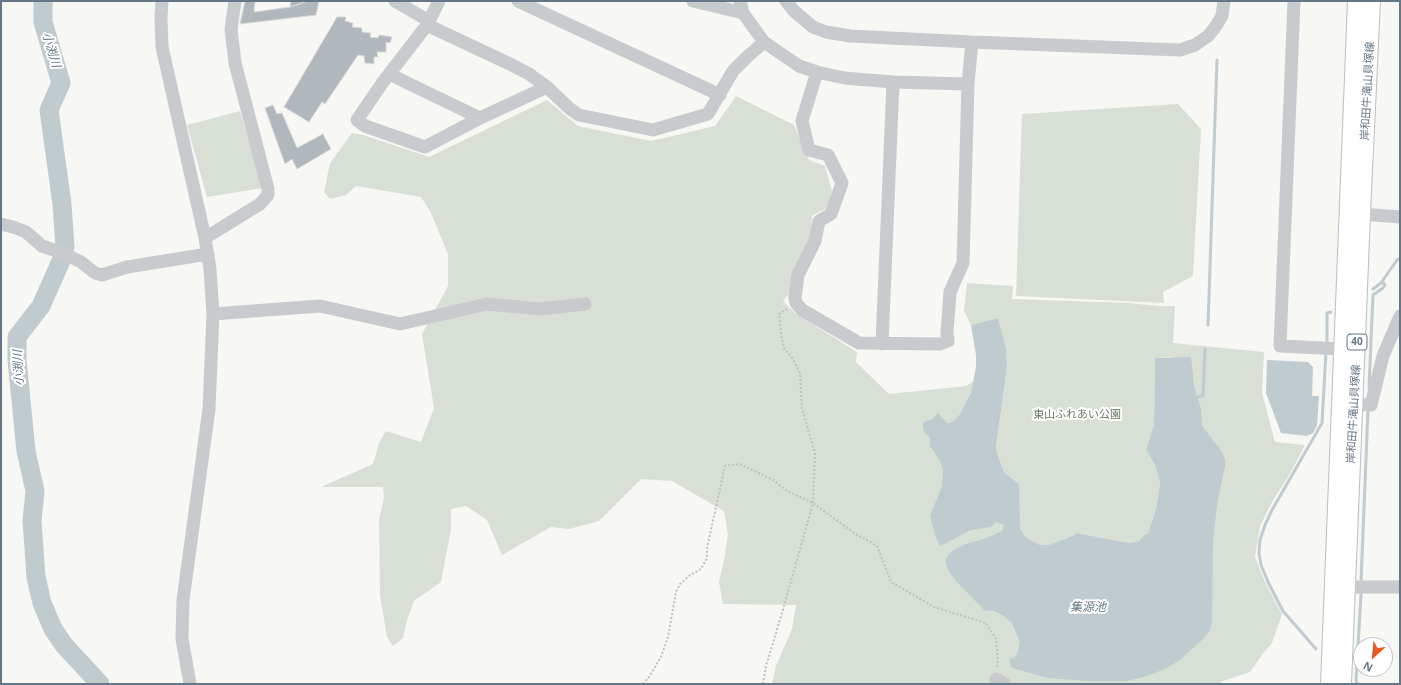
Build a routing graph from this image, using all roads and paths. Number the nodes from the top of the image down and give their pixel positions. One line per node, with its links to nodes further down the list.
1 (162, 1): 26 (street)
2 (235, 1): 26 (street)
3 (395, 1): 13 (street)
4 (439, 1): 13 (street)
5 (518, 1): 21 (street)
6 (693, 1): 12 (street)
7 (786, 1): 15 (street)
8 (1224, 1): 15 (street)
9 (1294, 1): 33 (street)
10 (1356, 1): 33 (main road, 岸和田牛滝山貝塚線 / 40)
11 (1372, 1): 23 (main road, 岸和田牛滝山貝塚線 / 40)
12 (742, 7): 14 (street)
13 (428, 23): 17 (street); 20 (street)
14 (764, 42): 16 (street); 21 (street)
15 (972, 42): 19 (street)
16 (817, 72): 18 (street); 28 (street)
17 (389, 74): 22 (street); 22 (street)
18 (893, 82): 19 (street); 32 (street)
19 (968, 84): 32 (street)
20 (547, 87): 21 (street); 22 (street)
21 (720, 94)
22 (480, 118)
23 (1362, 214): 24 (street); 34 (main road, 岸和田牛滝山貝塚線 / 40)
24 (1400, 217)
25 (1, 224): 27 (street)
26 (205, 238): 27 (street)
27 (208, 254): 30 (street)
28 (796, 303): 32 (street); 35 (path)
29 (585, 304): 30 (street)
30 (213, 314): 39 (street)
31 (1400, 316): 34 (street)
32 (882, 344)
33 (1343, 349): 42 (main road, 岸和田牛滝山貝塚線 / 40)
34 (1354, 404): 36 (main road, 岸和田牛滝山貝塚線 / 40)
35 (813, 502): 38 (path); 40 (path); 41 (path)
36 (1347, 586): 37 (street); 43 (main road, 岸和田牛滝山貝塚線 / 40)
37 (1400, 587)
38 (1000, 681)
39 (190, 684)
40 (643, 684)
41 (763, 684)
42 (1329, 684)
43 (1343, 684)

